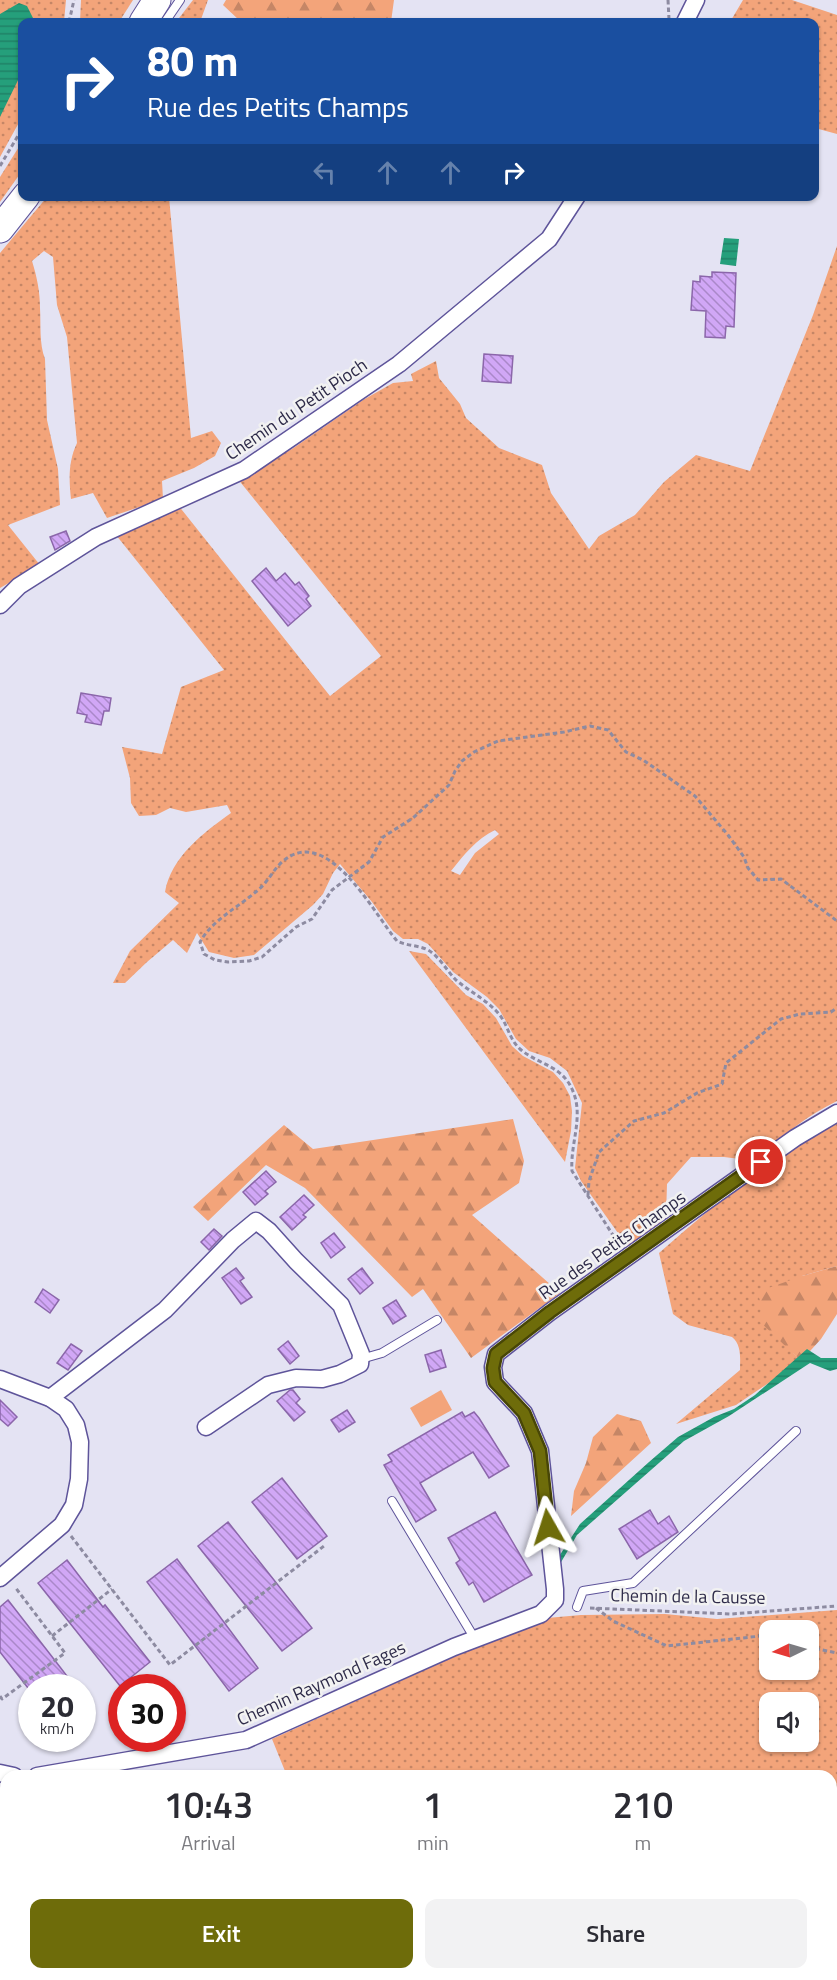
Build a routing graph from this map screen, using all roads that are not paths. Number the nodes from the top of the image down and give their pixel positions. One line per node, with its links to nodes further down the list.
1 (157, 0): 4 (highway)
2 (180, 0): 5 (lane)
3 (696, 0): 6 (street)
4 (146, 18)
5 (168, 18)
6 (688, 18)
7 (22, 201): 9 (highway)
8 (574, 201): 10 (street, Chemin du Petit Pioch)
9 (0, 229)
10 (0, 605)
11 (837, 1113): 21 (street, Rue des Petits Champs)
12 (437, 1320): 13 (lane)
13 (361, 1359): 15 (street); 16 (street)
14 (0, 1379): 15 (street)
15 (50, 1398): 19 (street)
16 (206, 1427)
17 (796, 1431): 20 (lane)
18 (392, 1501): 22 (lane)
19 (3, 1576)
20 (577, 1607)
21 (541, 1614): 22 (street, Chemin Raymond Fages)
22 (475, 1639): 23 (street, Chemin Raymond Fages)
23 (73, 1770)

